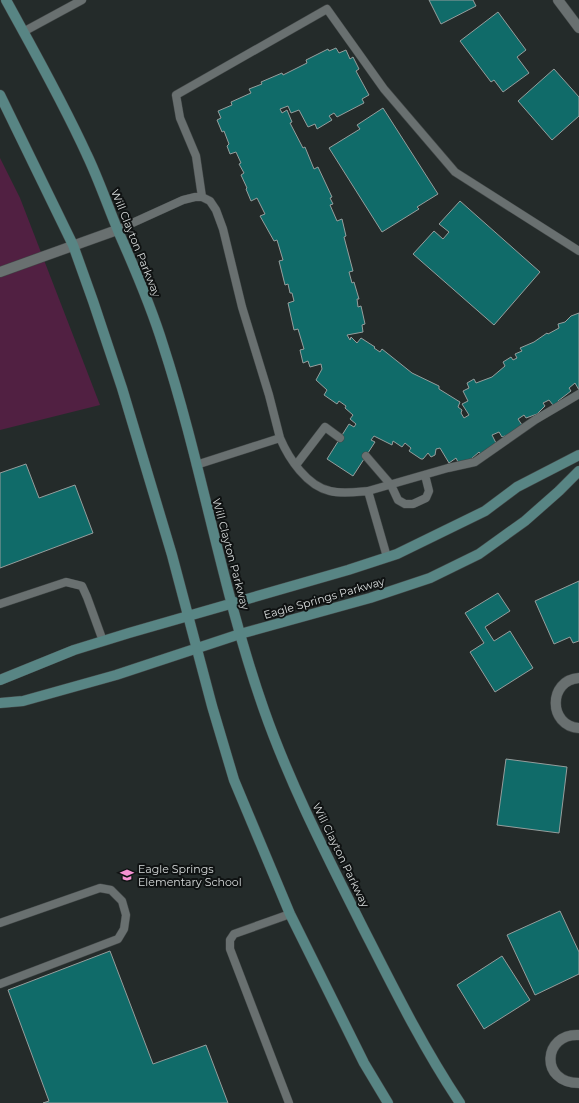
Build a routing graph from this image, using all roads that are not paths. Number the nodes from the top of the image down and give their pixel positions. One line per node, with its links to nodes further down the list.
1 (6, 0): 5 (main road, Will Clayton Parkway)
2 (82, 0): 5 (lane)
3 (558, 0): 4 (street)
4 (579, 28)
5 (23, 32): 8 (main road, Will Clayton Parkway)
6 (0, 94): 9 (main road)
7 (202, 197): 8 (lane); 10 (lane); 13 (lane)
8 (117, 230): 9 (street); 17 (main road, Will Clayton Parkway)
9 (72, 245): 11 (street); 26 (main road)
10 (579, 251)
11 (0, 272)
12 (579, 394): 20 (lane)
13 (280, 438): 17 (lane); 18 (lane)
14 (340, 438): 18 (lane)
15 (579, 455): 23 (main road, Eagle Springs Parkway)
16 (366, 456): 21 (lane)
17 (196, 465): 24 (main road, Will Clayton Parkway)
18 (296, 465): 22 (lane)
19 (579, 471): 27 (main road, Eagle Springs Parkway)
20 (424, 475): 21 (lane); 21 (lane)
21 (391, 485): 22 (lane)
22 (368, 491): 23 (lane)
23 (387, 557): 24 (main road, Eagle Springs Parkway)
24 (232, 603): 26 (main road, Eagle Springs Parkway); 27 (main road, Will Clayton Parkway)
25 (0, 604): 28 (lane)
26 (189, 615): 28 (main road, Eagle Springs Parkway); 29 (main road)
27 (240, 634): 29 (main road, Eagle Springs Parkway); 41 (main road, Will Clayton Parkway)
28 (103, 641): 31 (main road, Eagle Springs Parkway)
29 (197, 648): 32 (main road, Eagle Springs Parkway); 34 (main road)
30 (579, 678): 33 (street)
31 (0, 680)
32 (0, 703)
33 (579, 728)
34 (290, 914): 39 (lane); 40 (main road)
35 (0, 923): 36 (lane)
36 (0, 984)
37 (579, 1035): 38 (street)
38 (579, 1083)
39 (289, 1103)
40 (388, 1103)
41 (460, 1103)

